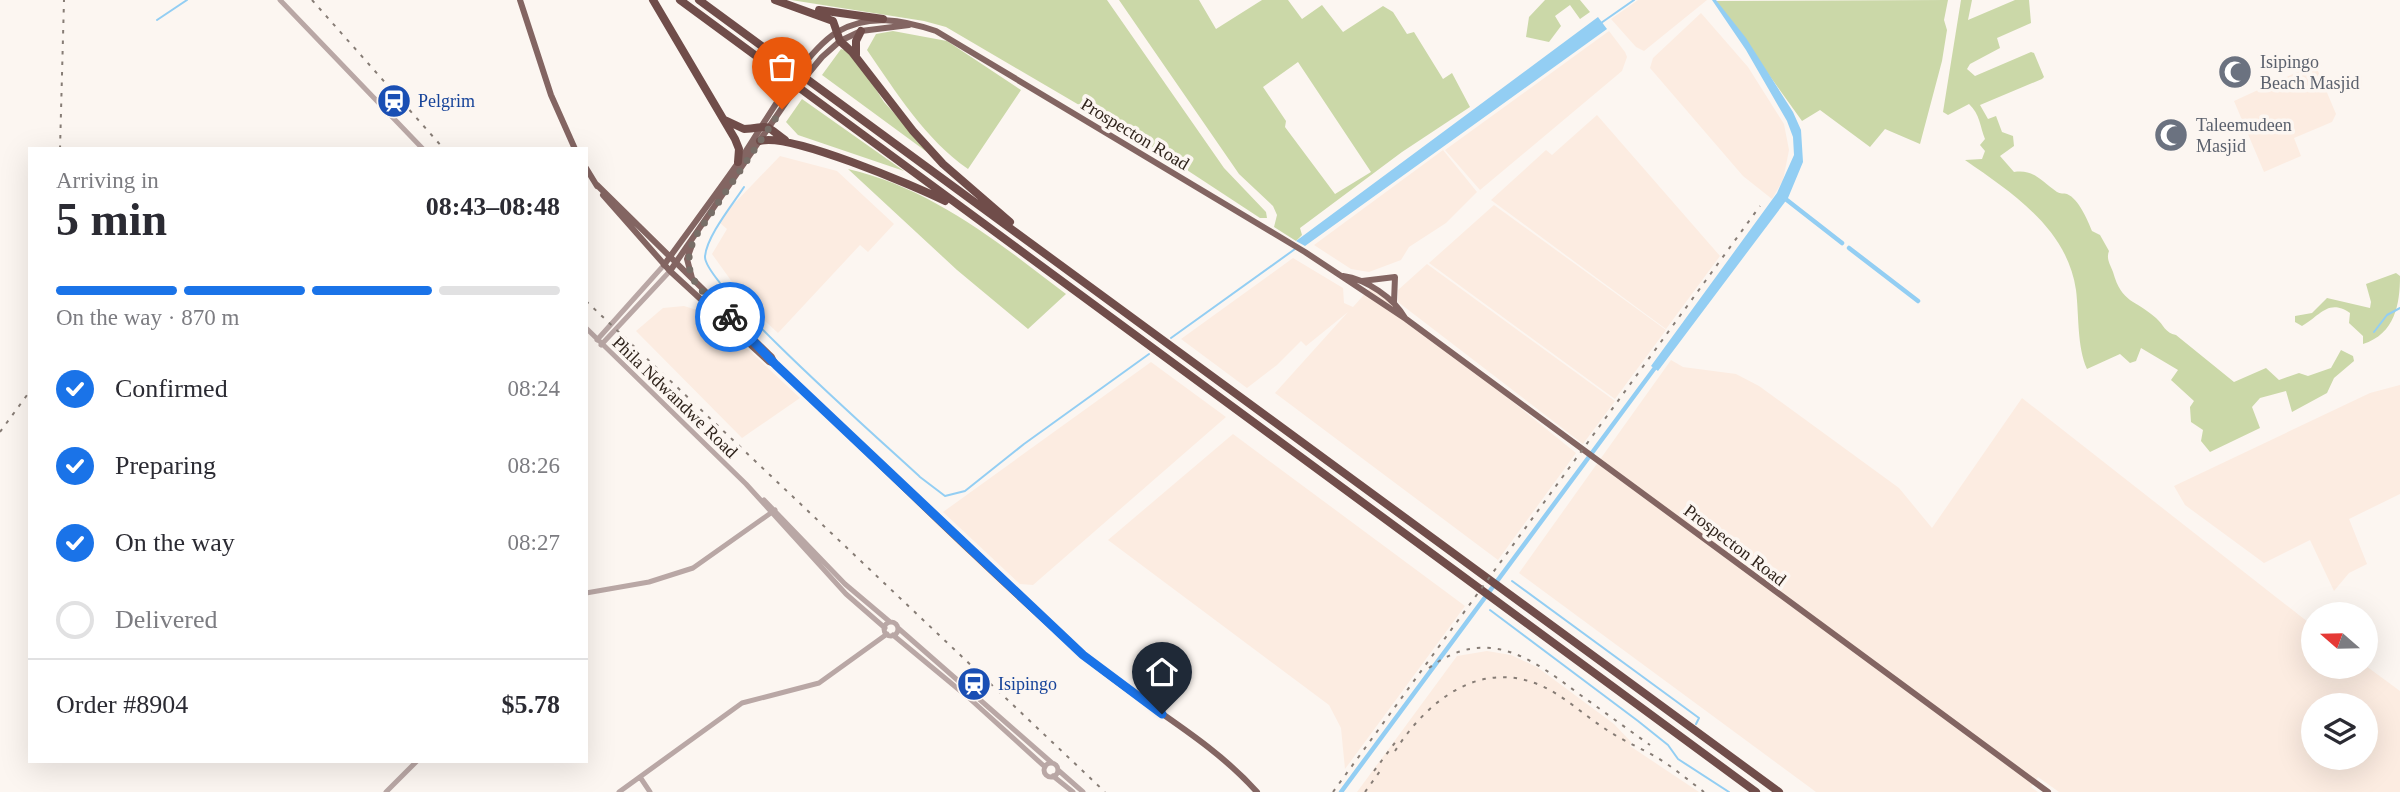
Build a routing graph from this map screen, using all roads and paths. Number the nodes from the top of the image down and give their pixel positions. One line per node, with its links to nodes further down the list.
1 (280, 0): 17 (street)
2 (520, 0): 18 (main road)
3 (653, 0): 13 (highway)
4 (680, 0): 22 (highway)
5 (698, 0): 23 (highway)
6 (775, 0): 7 (highway)
7 (802, 8): 8 (highway); 11 (highway)
8 (883, 19): 9 (main road, Prospecton Road); 11 (main road, Prospecton Road)
9 (910, 24): 10 (main road, Prospecton Road); 28 (main road, Prospecton Road)
10 (861, 31): 11 (main road, Prospecton Road); 12 (highway)
11 (839, 36): 12 (highway); 14 (main road, Prospecton Road)
12 (857, 58): 23 (highway)
13 (723, 116): 14 (highway); 19 (highway)
14 (766, 125): 15 (main road, Prospecton Road); 16 (highway); 19 (main road, Prospecton Road)
15 (760, 141): 16 (highway); 24 (main road, Prospecton Road)
16 (791, 145): 22 (highway)
17 (421, 147)
18 (574, 147)
19 (738, 162): 25 (main road, Prospecton Road)
20 (588, 171): 21 (main road)
21 (597, 185): 25 (main road); 27 (main road)
22 (967, 213): 55 (highway)
23 (1021, 236): 56 (highway)
24 (695, 237): 26 (main road, Prospecton Road); 30 (main road)
25 (670, 258): 26 (main road); 27 (main road, Prospecton Road)
26 (676, 263): 27 (main road, Prospecton Road); 30 (main road)
27 (667, 268): 34 (street, Prospecton Road); 35 (main road)
28 (1342, 276): 29 (main road); 32 (main road)
29 (1359, 281): 31 (main road); 31 (main road)
30 (696, 284): 35 (main road)
31 (1395, 304): 32 (main road)
32 (1406, 319): 57 (main road, Prospecton Road)
33 (588, 330): 34 (street, Phila Ndwandwe Road)
34 (599, 342): 36 (street, Phila Ndwandwe Road)
35 (776, 365): 47 (main road)
36 (773, 512): 37 (street); 38 (street, Phila Ndwandwe Road); 40 (street, Phila Ndwandwe Road)
37 (588, 593)
38 (890, 622): 39 (street, Phila Ndwandwe Road); 40 (street)
39 (898, 628): 40 (street); 42 (street)
40 (888, 632): 43 (street, Phila Ndwandwe Road); 46 (street)
41 (414, 763): 48 (street)
42 (1052, 763): 43 (street); 44 (street)
43 (1045, 767): 45 (street, Phila Ndwandwe Road)
44 (1058, 770): 45 (street); 52 (street)
45 (1053, 776): 51 (street)
46 (640, 777): 49 (street); 50 (street)
47 (1245, 779): 53 (main road); 54 (main road)
48 (386, 792)
49 (619, 792)
50 (650, 792)
51 (1073, 792)
52 (1083, 792)
53 (1256, 792)
54 (1264, 792)
55 (1756, 792)
56 (1779, 792)
57 (2048, 792)

